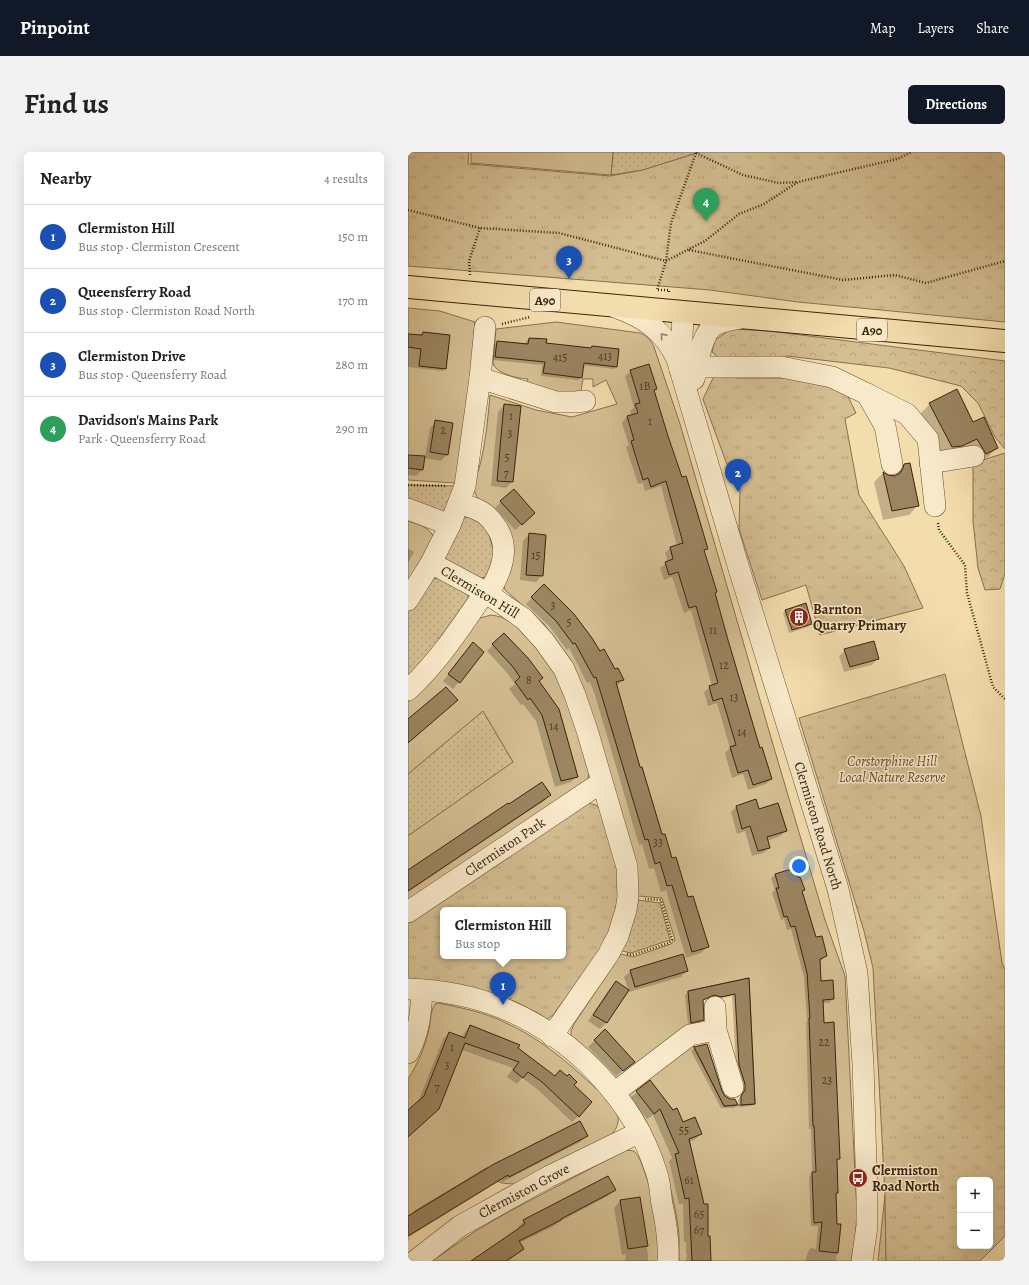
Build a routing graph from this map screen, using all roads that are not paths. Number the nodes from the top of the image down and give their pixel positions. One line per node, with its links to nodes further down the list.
1 (408, 288): 2 (main road, A90)
2 (611, 306): 3 (main road, A90); 7 (street, Clermiston Road North, one-way to 2)
3 (682, 313): 4 (main road, A90); 7 (street, Clermiston Road North)
4 (740, 318): 6 (main road, A90); 7 (street)
5 (486, 327): 8 (street)
6 (1005, 341)
7 (689, 369): 9 (street); 34 (street, Clermiston Road North)
8 (480, 378): 10 (street); 14 (street)
9 (867, 394): 12 (street); 13 (street)
10 (584, 401)
11 (974, 456): 12 (street)
12 (930, 463): 15 (street)
13 (892, 464)
14 (462, 494): 17 (street); 19 (street)
15 (935, 506)
16 (408, 509): 17 (street)
17 (450, 525): 18 (street)
18 (431, 563): 19 (street, Clermiston Hill); 20 (street)
19 (486, 593): 21 (street); 22 (street, Clermiston Hill)
20 (408, 600)
21 (408, 690)
22 (602, 782): 23 (street, Clermiston Park); 27 (street, Clermiston Hill)
23 (408, 912)
24 (415, 989): 27 (street); 28 (street)
25 (715, 1007): 26 (street)
26 (716, 1030): 29 (street); 30 (street)
27 (552, 1036): 30 (street)
28 (408, 1053)
29 (732, 1087)
30 (614, 1093): 31 (street)
31 (640, 1132): 32 (street, Clermiston Grove); 33 (street)
32 (415, 1261)
33 (668, 1261)
34 (862, 1261)

